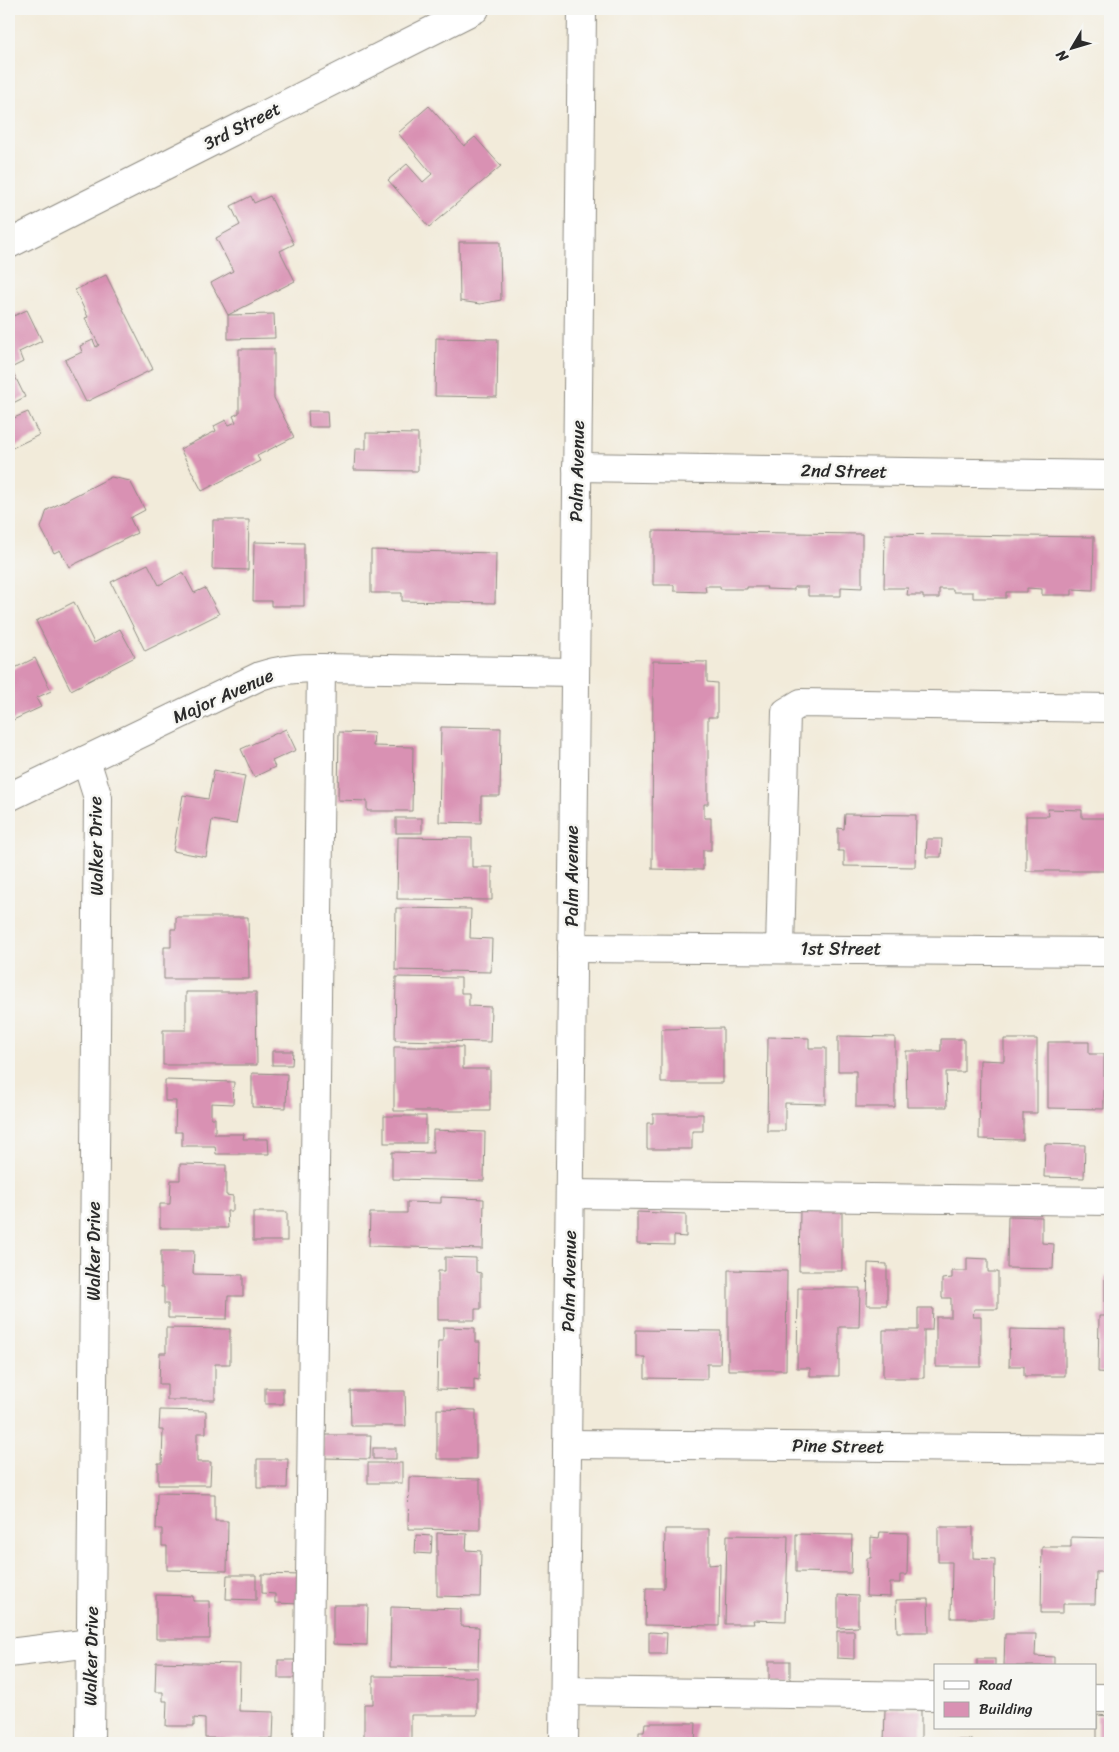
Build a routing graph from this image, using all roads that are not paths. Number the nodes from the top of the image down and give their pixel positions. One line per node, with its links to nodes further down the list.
1 (475, 9): 3 (street, 3rd Street)
2 (582, 9): 4 (street, Palm Avenue)
3 (9, 244)
4 (577, 467): 5 (street, 2nd Street); 7 (street, Palm Avenue)
5 (1110, 475)
6 (321, 668): 7 (street, Major Avenue); 9 (street, Major Avenue); 25 (street)
7 (574, 672): 11 (street, Palm Avenue)
8 (1110, 708): 12 (street)
9 (86, 760): 10 (street, Major Avenue); 18 (street, Walker Drive)
10 (9, 797)
11 (572, 948): 12 (street, 1st Street); 14 (street, Palm Avenue)
12 (780, 949): 13 (street, 1st Street)
13 (1110, 952)
14 (570, 1194): 15 (street); 16 (street, Palm Avenue)
15 (1110, 1201)
16 (567, 1444): 17 (street, Pine Street); 20 (street, Palm Avenue)
17 (1110, 1449)
18 (91, 1643): 19 (street); 24 (street, Walker Drive)
19 (9, 1653)
20 (565, 1691): 21 (street); 26 (street, Palm Avenue)
21 (934, 1696)
22 (1096, 1698): 23 (street)
23 (1110, 1698)
24 (90, 1743)
25 (308, 1743)
26 (564, 1743)

